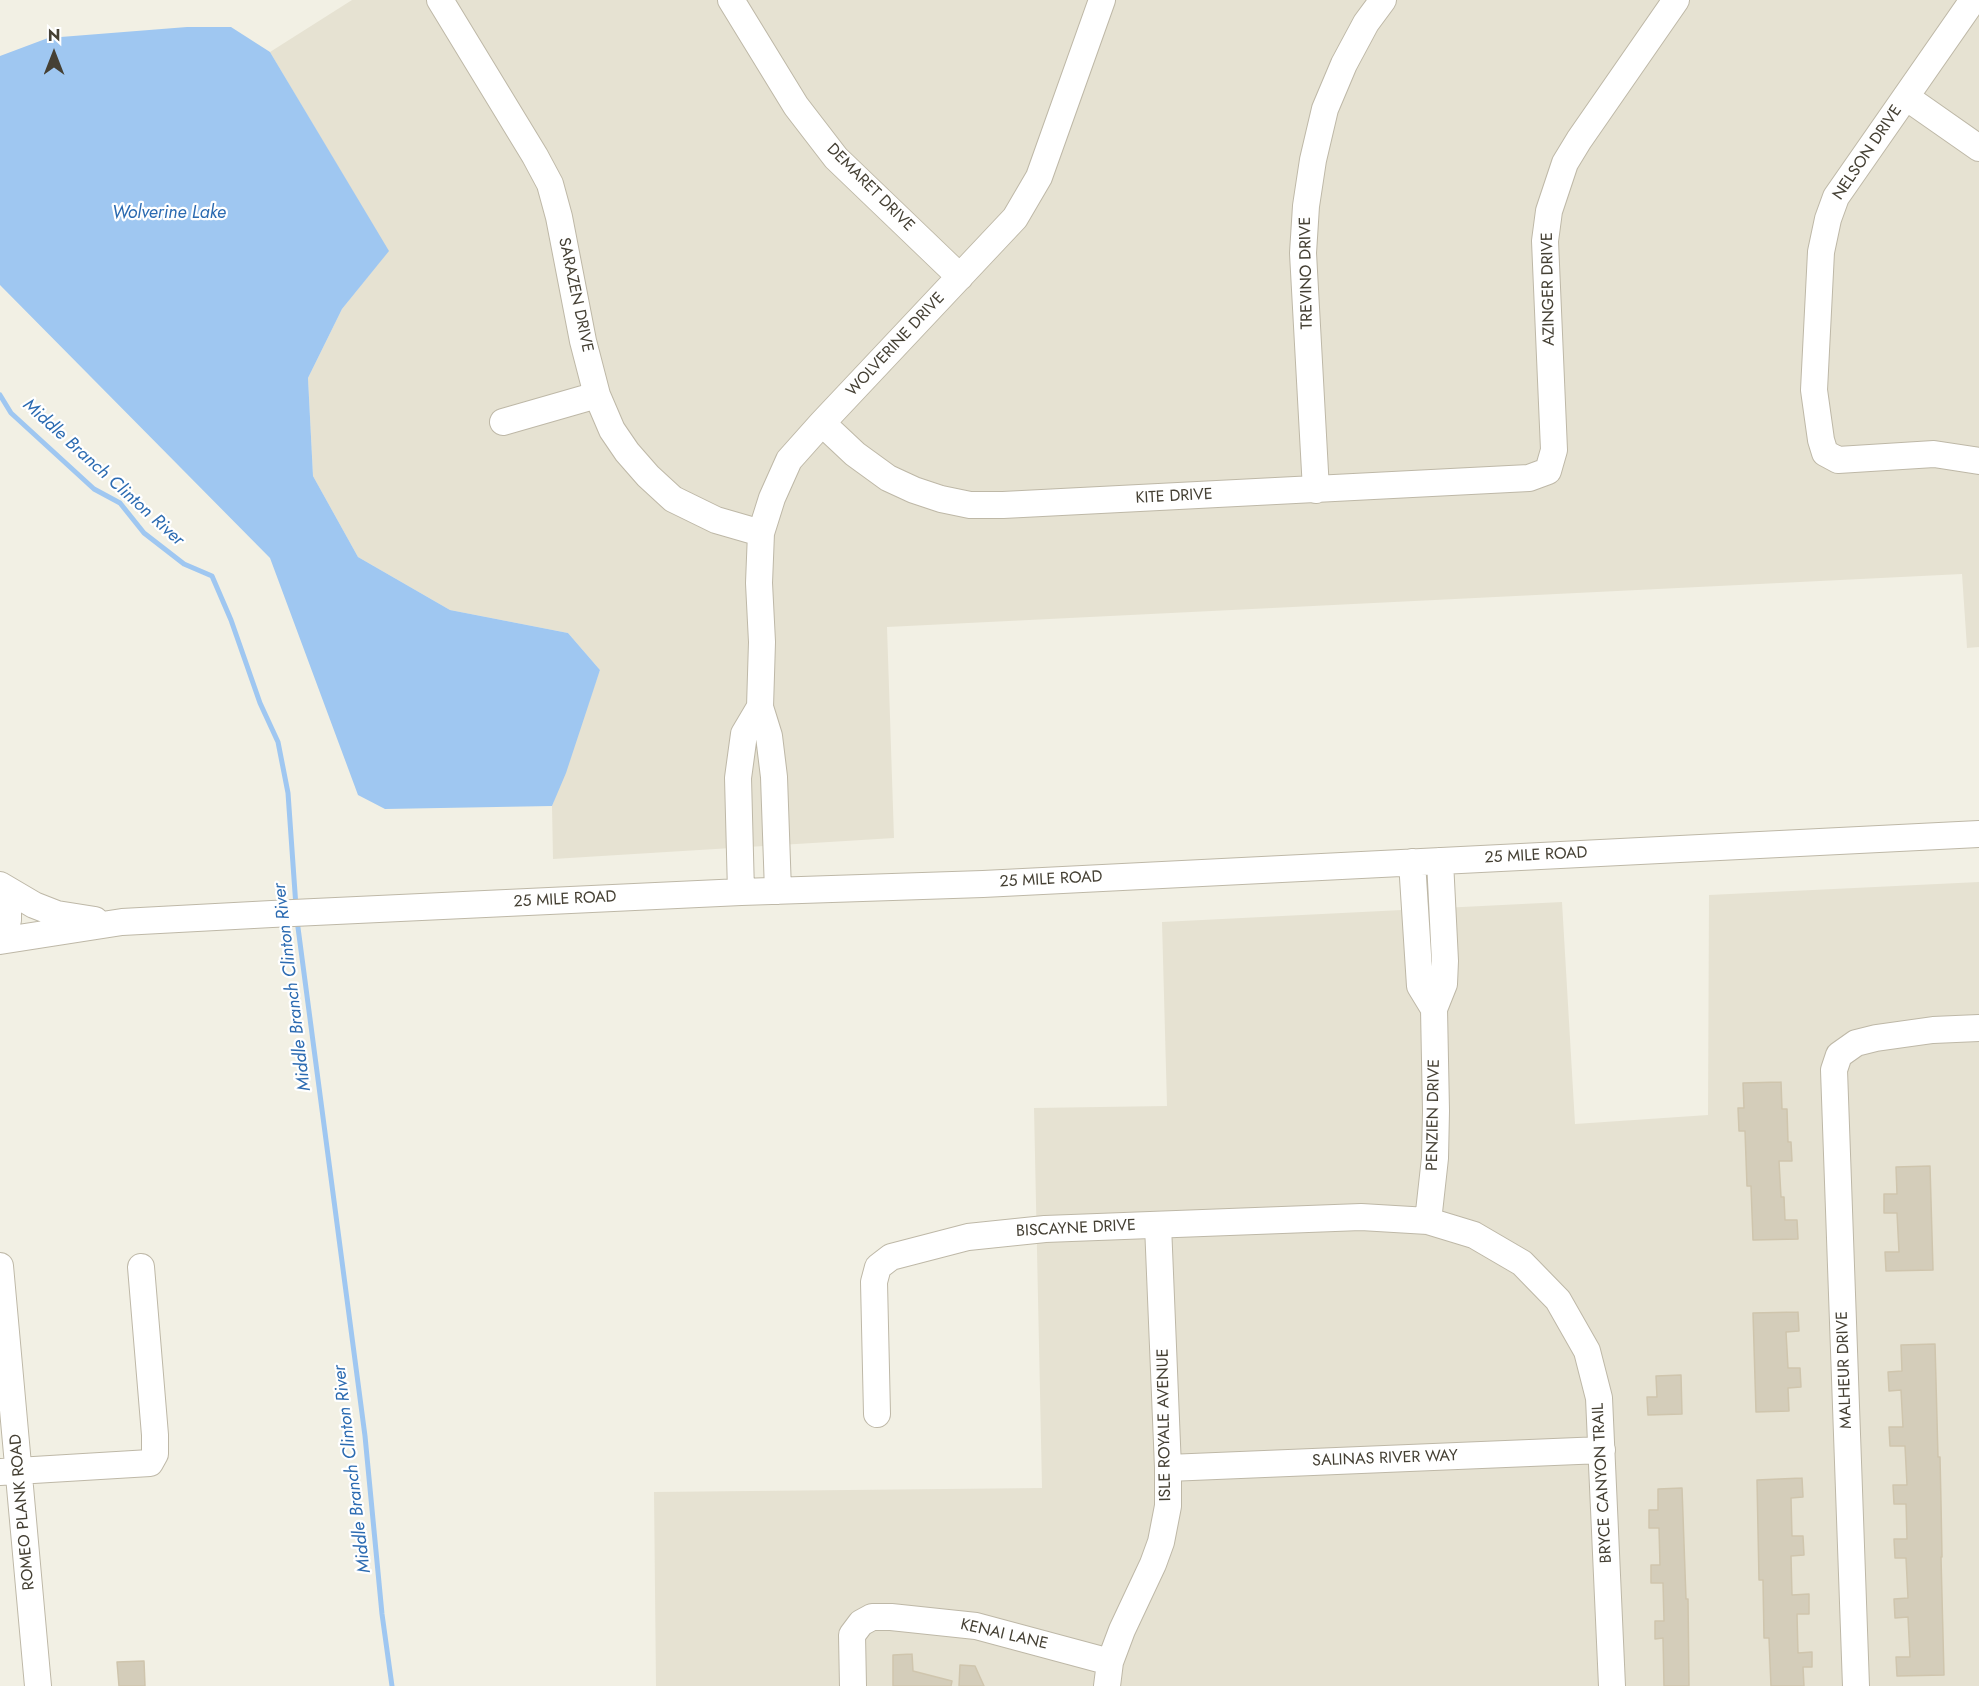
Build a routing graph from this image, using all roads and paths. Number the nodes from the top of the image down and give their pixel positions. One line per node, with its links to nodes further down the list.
1 (440, 0): 10 (street, SARAZEN DRIVE)
2 (731, 0): 9 (street, DEMARET DRIVE)
3 (1102, 0): 9 (street, WOLVERINE DRIVE)
4 (1383, 0): 15 (street, TREVINO DRIVE)
5 (1676, 0): 14 (street, AZINGER DRIVE)
6 (1973, 0): 7 (street, NELSON DRIVE)
7 (1906, 97): 8 (street); 13 (street, NELSON DRIVE)
8 (1979, 148)
9 (960, 276): 12 (street, WOLVERINE DRIVE)
10 (597, 395): 11 (street); 16 (street, SARAZEN DRIVE)
11 (503, 422)
12 (822, 423): 15 (street, KITE DRIVE); 16 (street, WOLVERINE DRIVE)
13 (1979, 461)
14 (1548, 471): 15 (street, KITE DRIVE)
15 (1316, 490)
16 (761, 534): 17 (street, WOLVERINE DRIVE)
17 (760, 707): 18 (street, WOLVERINE DRIVE); 19 (street, WOLVERINE DRIVE)
18 (774, 777): 19 (street); 24 (street, WOLVERINE DRIVE)
19 (738, 778): 25 (street, WOLVERINE DRIVE)
20 (1979, 834): 21 (street, 25 MILE ROAD)
21 (1440, 861): 22 (street, 25 MILE ROAD); 28 (street, PENZIEN DRIVE)
22 (1412, 862): 24 (street, 25 MILE ROAD); 28 (street, PENZIEN DRIVE)
23 (0, 887): 26 (street, 25 MILE ROAD); 27 (street)
24 (778, 891): 25 (street, 25 MILE ROAD)
25 (741, 892): 26 (street, 25 MILE ROAD)
26 (123, 922): 27 (street, 25 MILE ROAD)
27 (0, 940)
28 (1434, 1009): 30 (street, PENZIEN DRIVE)
29 (1979, 1028): 42 (street, MALHEUR DRIVE)
30 (1428, 1221): 31 (street, BISCAYNE DRIVE); 35 (street, BRYCE CANYON TRAIL)
31 (1158, 1225): 34 (street, BISCAYNE DRIVE); 36 (street, ISLE ROYALE AVENUE)
32 (0, 1266): 37 (street, ROMEO PLANK ROAD)
33 (141, 1267): 37 (street)
34 (877, 1414)
35 (1602, 1450): 36 (street, SALINAS RIVER WAY); 41 (street, BRYCE CANYON TRAIL)
36 (1168, 1468): 38 (street, ISLE ROYALE AVENUE)
37 (10, 1472): 39 (street, ROMEO PLANK ROAD)
38 (1108, 1674): 40 (street, KENAI LANE)
39 (38, 1686)
40 (853, 1686)
41 (1612, 1686)
42 (1856, 1686)

